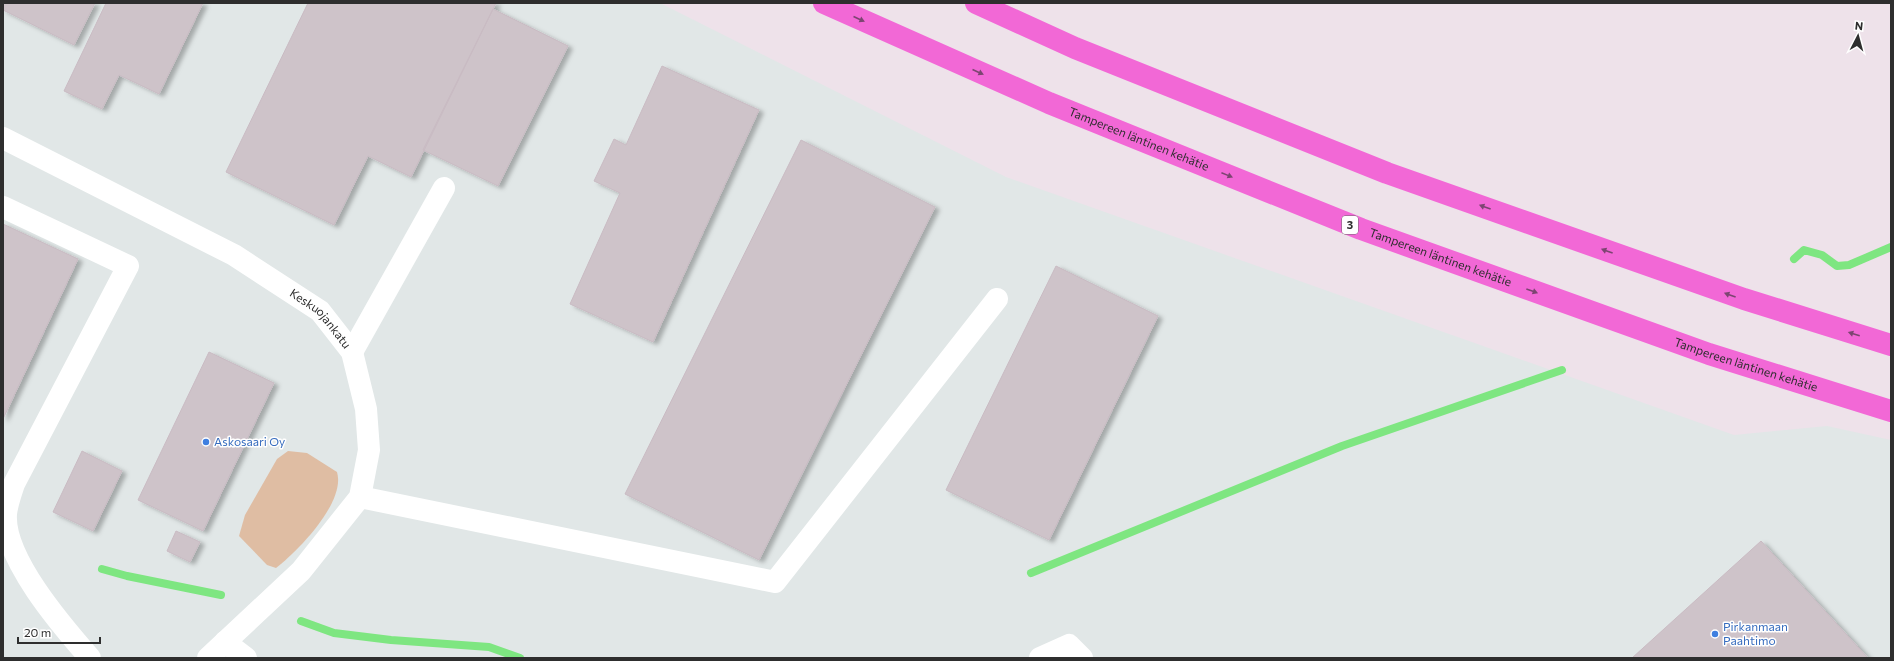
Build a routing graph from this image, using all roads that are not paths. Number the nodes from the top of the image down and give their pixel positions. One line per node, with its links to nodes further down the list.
1 (824, 3): 9 (highway, Tampereen läntinen kehätie / 3, one-way to 9)
2 (976, 3): 7 (highway, one-way to 2)
3 (3, 138): 8 (street, Keskuojankatu)
4 (444, 188): 8 (street)
5 (3, 207): 11 (street)
6 (997, 299): 10 (street)
7 (1891, 345)
8 (352, 352): 10 (street, Keskuojankatu)
9 (1891, 411)
10 (360, 497): 12 (street, Keskuojankatu)
11 (7, 539): 13 (street)
12 (225, 642): 14 (street, Keskuojankatu); 15 (street)
13 (90, 658)
14 (208, 658)
15 (246, 658)
16 (1040, 658): 17 (street)
17 (1082, 658)

